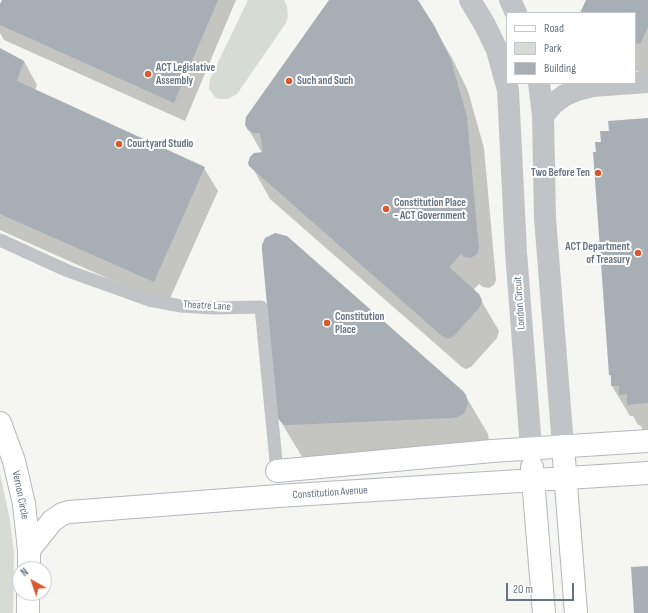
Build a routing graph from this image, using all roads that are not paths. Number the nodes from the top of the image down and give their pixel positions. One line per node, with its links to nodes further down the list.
1 (470, 0): 5 (street, London Circuit)
2 (510, 0): 3 (street)
3 (516, 12)
4 (648, 82): 6 (street)
5 (506, 83)
6 (636, 83)
7 (506, 84): 15 (street, London Circuit)
8 (539, 84): 10 (street)
9 (620, 84): 10 (street)
10 (543, 116): 14 (street)
11 (0, 240): 16 (lane, Theatre Lane)
12 (0, 422): 20 (main road, Vernon Circle)
13 (648, 441): 14 (main road)
14 (563, 446): 15 (main road); 18 (main road)
15 (531, 448): 16 (main road); 19 (main road, London Circuit)
16 (277, 471)
17 (648, 473): 18 (main road, Constitution Avenue)
18 (565, 478): 19 (main road, Constitution Avenue); 24 (main road)
19 (534, 480): 20 (main road, Constitution Avenue); 23 (main road, London Circuit)
20 (29, 559)
21 (28, 601): 22 (main road)
22 (28, 613)
23 (544, 613)
24 (576, 613)

